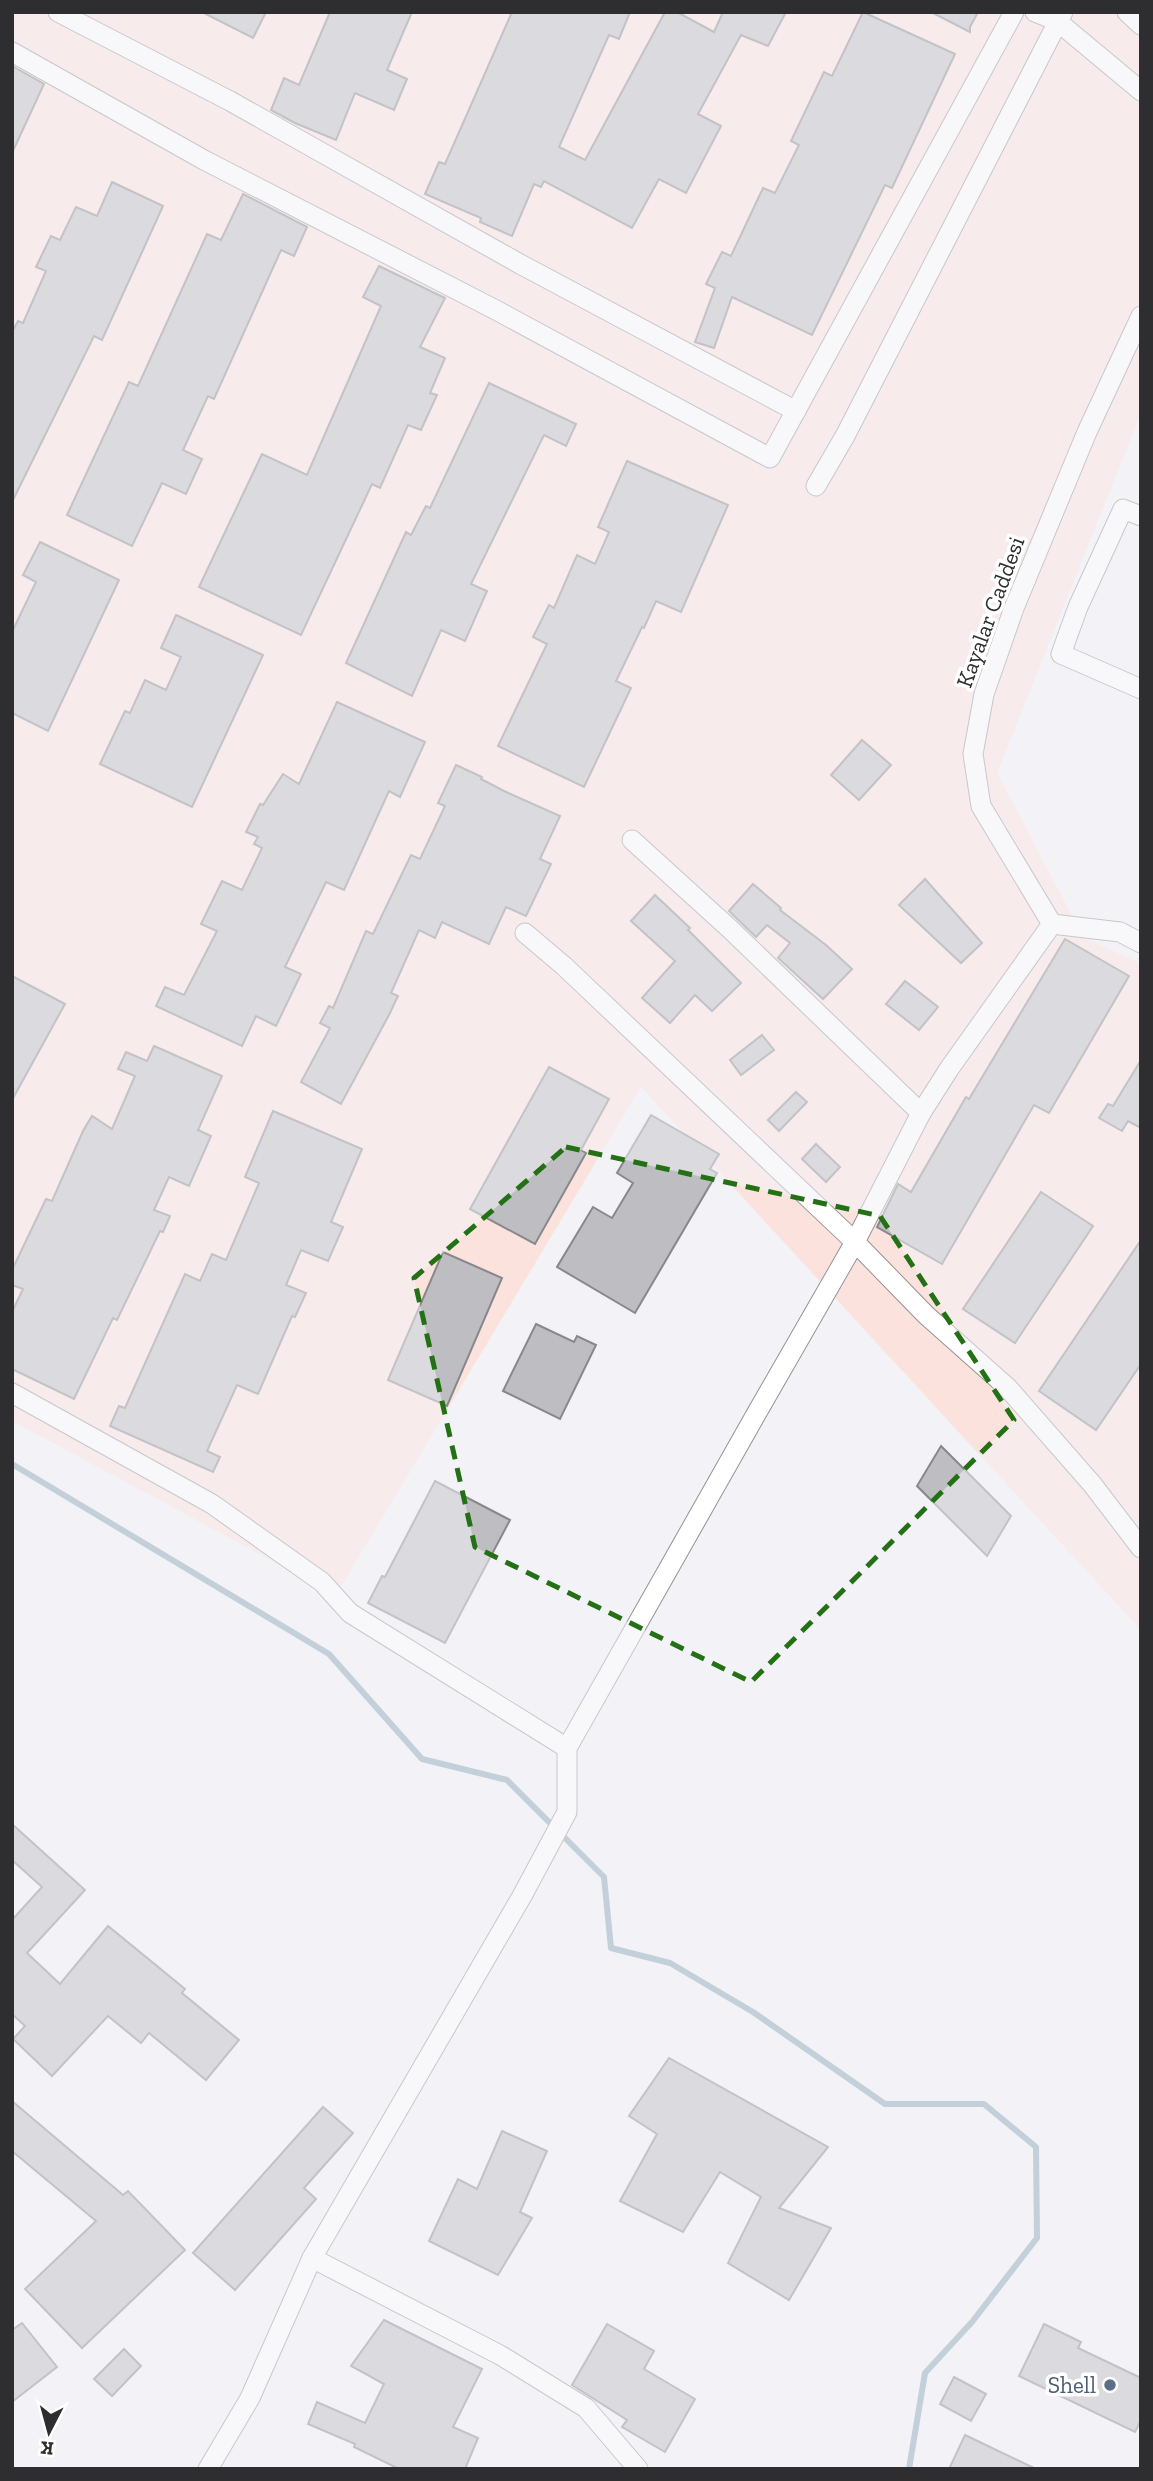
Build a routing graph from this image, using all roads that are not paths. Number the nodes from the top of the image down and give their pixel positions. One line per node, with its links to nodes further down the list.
1 (58, 12): 11 (street)
2 (1014, 12): 11 (street)
3 (1035, 12): 5 (street)
4 (1127, 12): 6 (street)
5 (1060, 17): 8 (street); 12 (street)
6 (1141, 25)
7 (12, 52): 11 (street)
8 (1141, 91)
9 (1141, 316): 10 (street, Kayalar Caddesi)
10 (1134, 347): 16 (street, Kayalar Caddesi)
11 (796, 411)
12 (816, 486)
13 (1141, 516): 14 (street)
14 (1141, 689)
15 (632, 840): 19 (street)
16 (1052, 924): 18 (street); 19 (street)
17 (525, 933): 20 (street)
18 (1141, 943)
19 (921, 1114): 20 (street)
20 (855, 1242): 22 (street); 23 (street)
21 (12, 1393): 23 (street)
22 (1141, 1548)
23 (567, 1748): 24 (street)
24 (312, 2258): 25 (street); 26 (street)
25 (208, 2469)
26 (638, 2469)

